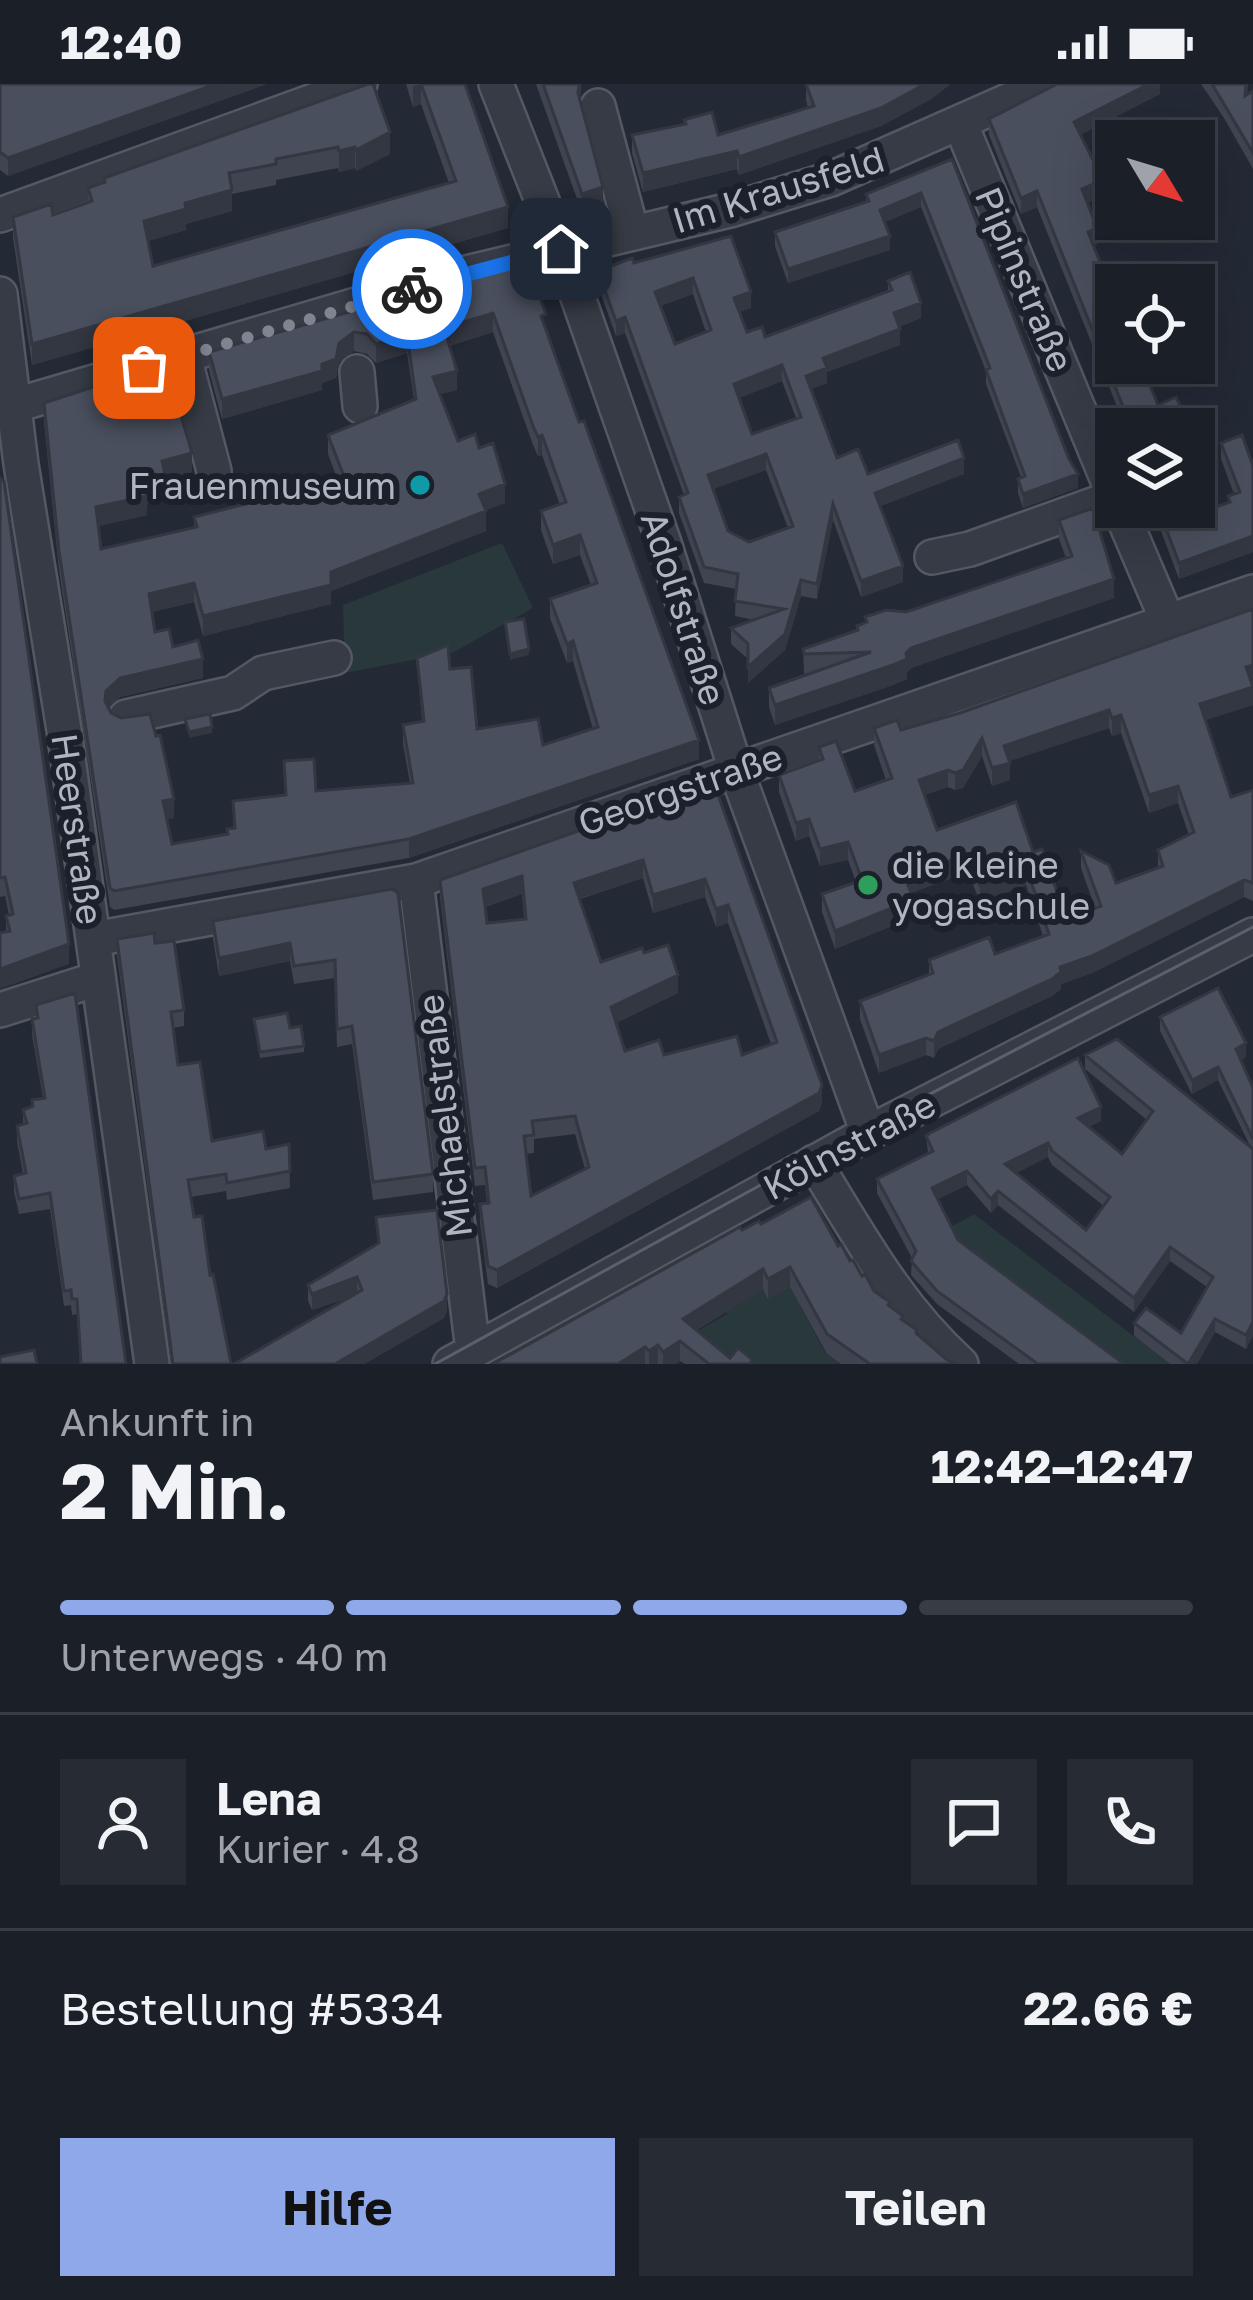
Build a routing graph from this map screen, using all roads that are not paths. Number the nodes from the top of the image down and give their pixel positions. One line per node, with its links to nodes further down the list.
1 (360, 84): 7 (street)
2 (496, 84): 9 (street, Adolfstraße)
3 (1046, 84): 4 (street, Im Krausfeld)
4 (992, 95): 6 (street, Im Krausfeld)
5 (598, 106): 8 (street)
6 (961, 125): 8 (street, Im Krausfeld); 13 (street, Pipinstraße)
7 (0, 215)
8 (632, 233): 9 (street, Im Krausfeld)
9 (561, 249): 11 (street, Im Krausfeld); 23 (street, Adolfstraße)
10 (0, 294): 12 (street, Heerstraße)
11 (184, 357): 12 (street, Im Krausfeld); 15 (street)
12 (16, 404): 14 (street, Heerstraße)
13 (1095, 448)
14 (10, 467): 26 (street, Heerstraße)
15 (214, 471)
16 (1095, 508): 18 (street)
17 (1128, 528): 20 (street, Pipinstraße)
18 (932, 556)
19 (1253, 592): 20 (street, Georgstraße)
20 (1168, 622): 23 (street, Georgstraße)
21 (334, 658): 22 (street)
22 (126, 717)
23 (736, 770): 24 (street, Georgstraße); 29 (street, Adolfstraße)
24 (416, 880): 26 (street, Georgstraße); 31 (street, Michaelstraße)
25 (1253, 935): 29 (street, Kölnstraße)
26 (94, 939): 27 (street, Heerstraße)
27 (97, 979): 28 (street); 32 (street, Heerstraße)
28 (0, 1010)
29 (868, 1133): 30 (street, Kölnstraße)
30 (814, 1162): 31 (street, Kölnstraße); 33 (street)
31 (462, 1358)
32 (152, 1364)
33 (961, 1364)

